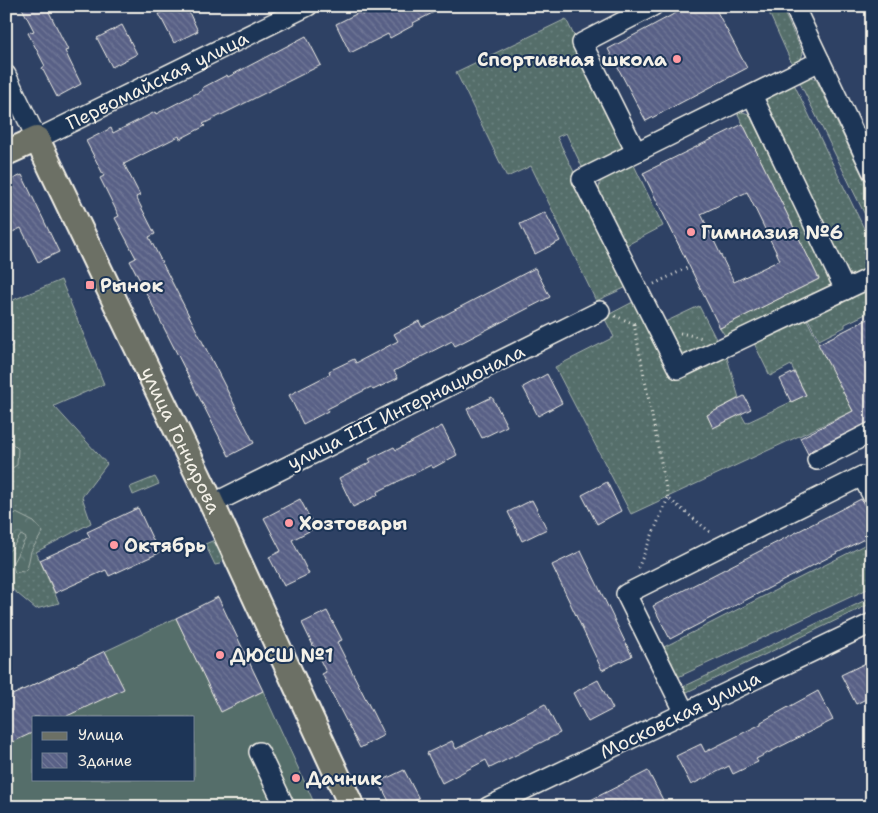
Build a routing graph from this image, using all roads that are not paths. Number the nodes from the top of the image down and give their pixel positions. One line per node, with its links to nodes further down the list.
1 (308, 6): 7 (street, Первомайская улица)
2 (653, 6): 8 (street)
3 (794, 6): 4 (street)
4 (820, 61): 6 (street); 10 (street)
5 (6, 75): 7 (street, улица Гончарова)
6 (752, 95): 8 (street); 12 (street)
7 (37, 138): 9 (main road, Первомайская улица); 17 (main road, улица Гончарова)
8 (636, 152): 12 (street)
9 (6, 153)
10 (872, 171)
11 (872, 277): 12 (street)
12 (844, 290)
13 (600, 311): 17 (street, улица III Интернационала)
14 (872, 432): 15 (street)
15 (816, 460)
16 (872, 495): 19 (street)
17 (212, 504): 22 (main road, улица Гончарова)
18 (872, 622): 19 (street, Московская улица)
19 (685, 713): 23 (street, Московская улица)
20 (259, 752): 21 (street)
21 (285, 807)
22 (352, 807)
23 (488, 807)

